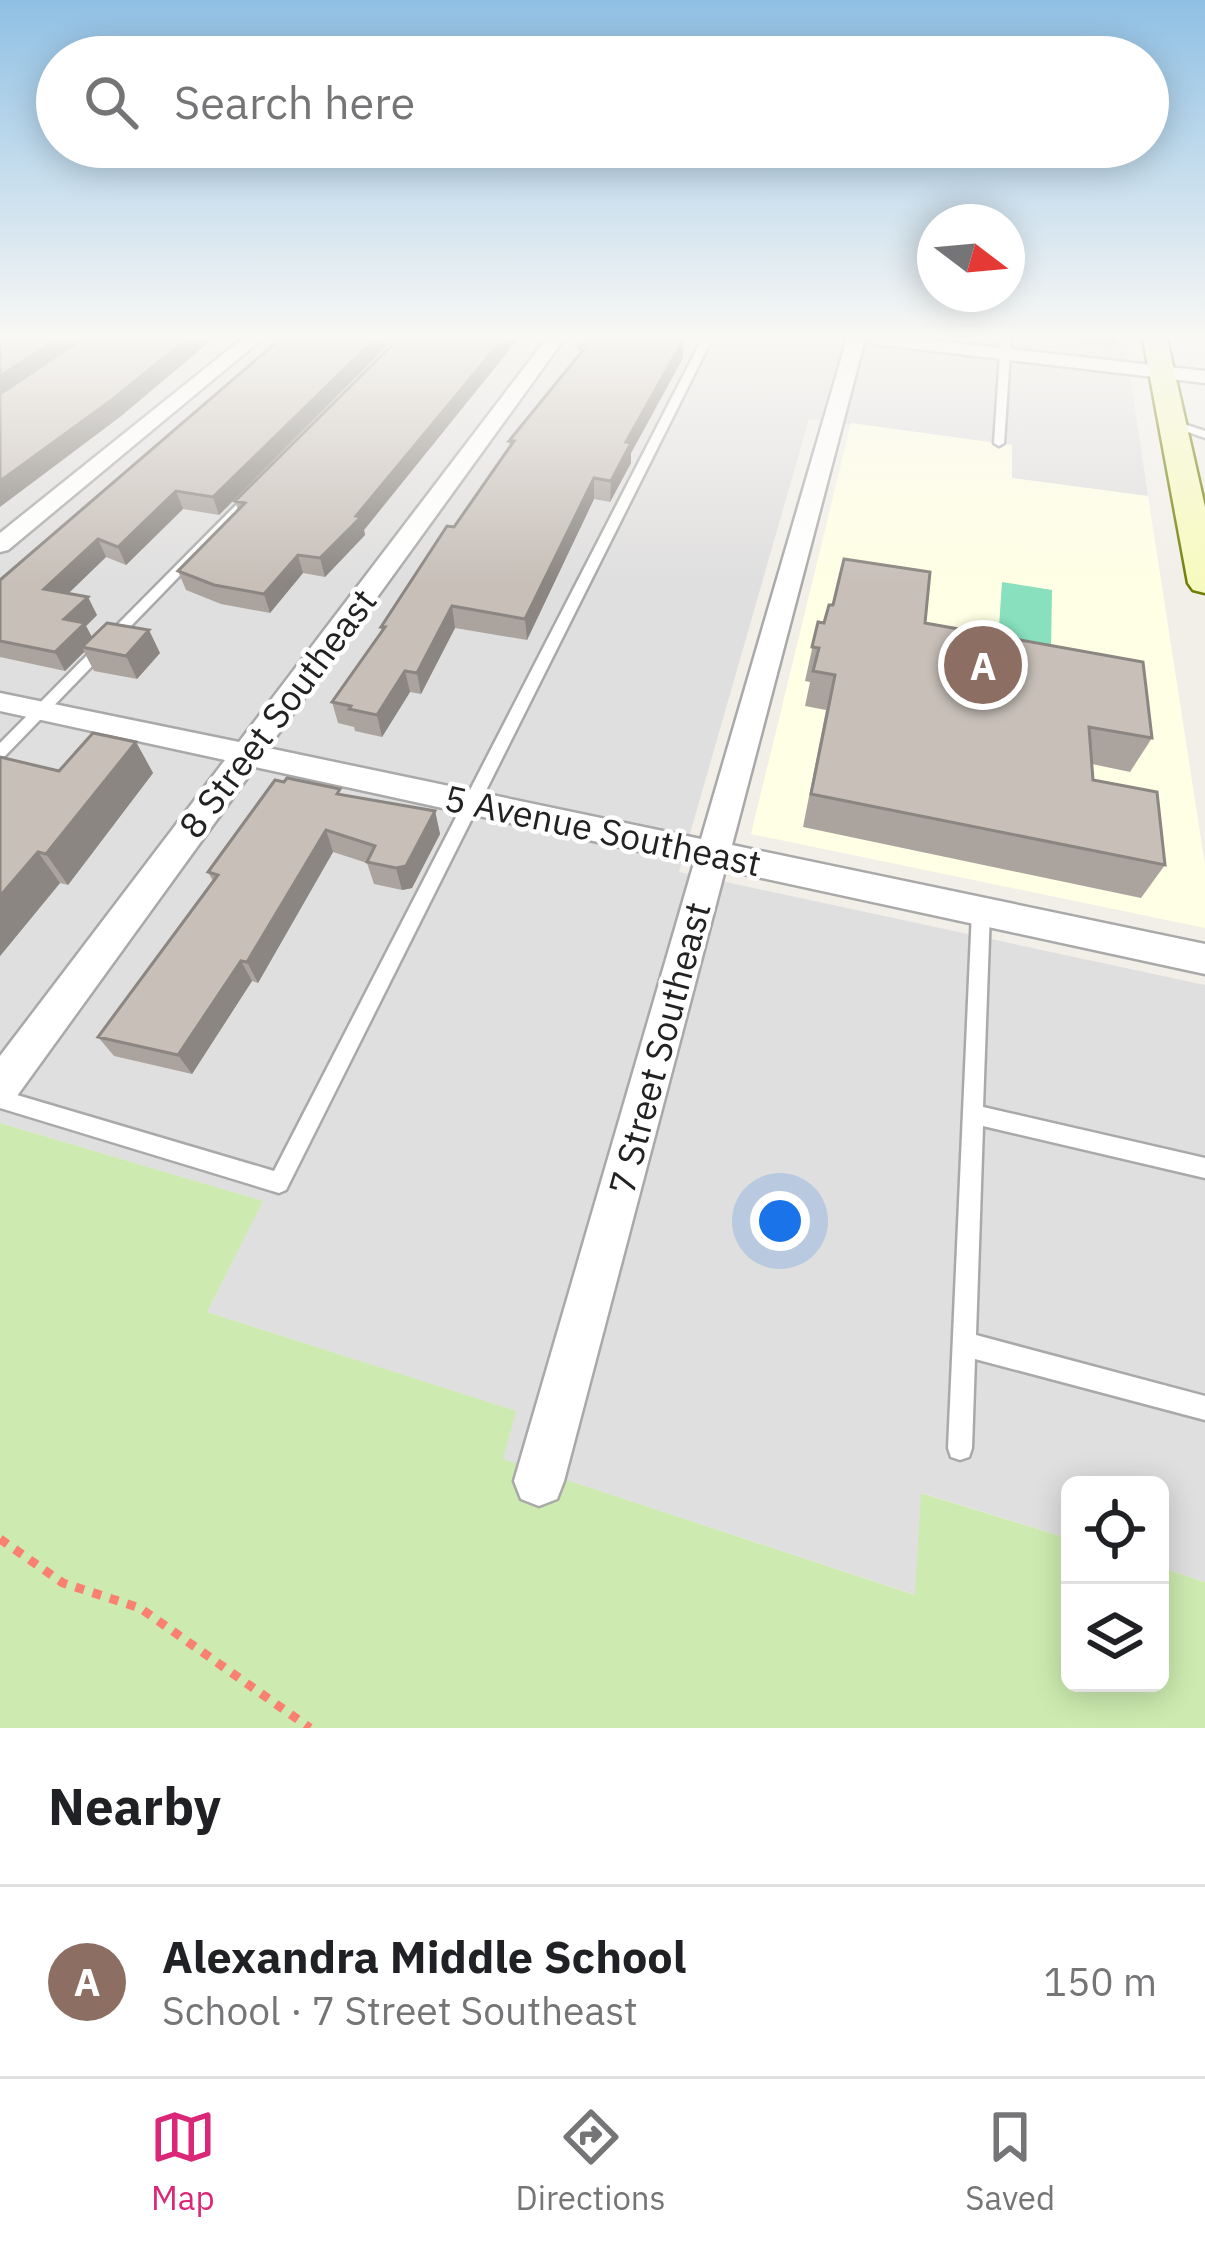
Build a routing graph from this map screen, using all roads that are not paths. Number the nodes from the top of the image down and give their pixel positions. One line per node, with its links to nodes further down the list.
1 (154, 420): 11 (street)
2 (495, 420): 16 (street, 8 Street Southeast)
3 (666, 420): 17 (lane)
4 (833, 420): 18 (street, 7 Street Southeast)
5 (1001, 420): 9 (lane)
6 (1171, 420): 7 (street)
7 (1172, 423): 8 (lane); 12 (street)
8 (1205, 435)
9 (999, 443)
10 (256, 491): 14 (lane)
11 (0, 545)
12 (1205, 583)
13 (0, 702): 14 (street, 5 Avenue Southeast)
14 (41, 710): 15 (lane); 16 (street, 5 Avenue Southeast)
15 (0, 752)
16 (245, 754): 17 (street, 5 Avenue Southeast); 21 (street, 8 Street Southeast)
17 (472, 802): 18 (street, 5 Avenue Southeast); 22 (lane)
18 (712, 854): 19 (street, 5 Avenue Southeast); 28 (street, 7 Street Southeast)
19 (981, 911): 20 (street, 5 Avenue Southeast); 23 (lane)
20 (1205, 959)
21 (0, 1088)
22 (0, 1100)
23 (973, 1114): 24 (lane); 25 (lane)
24 (1205, 1168)
25 (964, 1344): 26 (lane); 27 (lane)
26 (1205, 1408)
27 (960, 1448)
28 (539, 1481)

